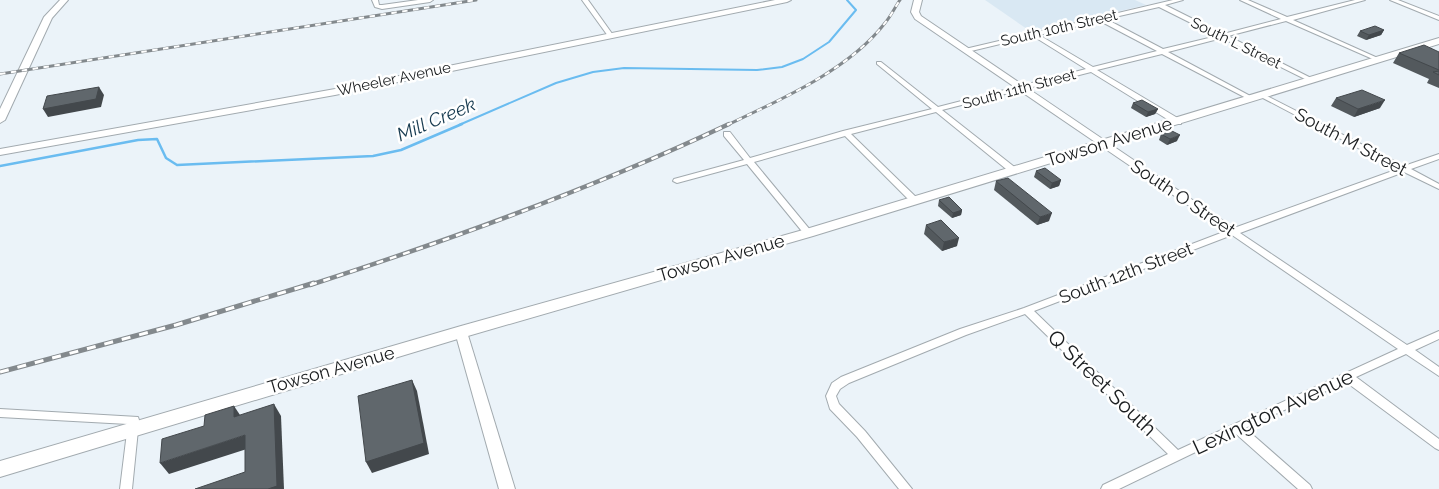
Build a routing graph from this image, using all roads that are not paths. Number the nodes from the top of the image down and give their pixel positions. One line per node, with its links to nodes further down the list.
1 (64, 0): 30 (main road)
2 (375, 0): 3 (street)
3 (430, 0)
4 (584, 0): 16 (street)
5 (787, 0): 16 (main road, Wheeler Avenue)
6 (918, 0): 20 (street, South O Street)
7 (1180, 0): 11 (street, South 10th Street)
8 (1243, 0): 14 (street)
9 (1362, 0): 14 (street, South 11th Street)
10 (1393, 0): 12 (street)
11 (1160, 5): 13 (street, South 10th Street); 17 (street, South L Street)
12 (1439, 18)
13 (1102, 19): 15 (street, South 10th Street); 21 (street, South M Street)
14 (1287, 19): 17 (street, South 11th Street); 23 (street)
15 (1033, 34): 20 (street, South 10th Street); 25 (street)
16 (610, 35): 35 (main road, Wheeler Avenue)
17 (1224, 36): 21 (street, South 11th Street); 26 (street, South L Street)
18 (1439, 41): 19 (main road, Towson Avenue)
19 (1413, 48): 22 (street); 23 (main road, Towson Avenue)
20 (967, 50): 27 (street, South O Street)
21 (1164, 52): 25 (street, South 11th Street); 28 (street, South M Street)
22 (1430, 55)
23 (1377, 59): 26 (main road, Towson Avenue)
24 (879, 63): 29 (street)
25 (1092, 70): 27 (street, South 11th Street); 31 (street)
26 (1313, 80): 28 (main road, Towson Avenue)
27 (1023, 88): 29 (street, South 11th Street); 34 (street, South O Street)
28 (1258, 98): 31 (main road, Towson Avenue); 38 (street, South M Street)
29 (939, 110): 32 (street, South 11th Street); 39 (street)
30 (0, 120)
31 (1178, 122): 34 (main road, Towson Avenue)
32 (846, 133): 37 (street, South 11th Street); 42 (street)
33 (726, 134): 37 (street)
34 (1104, 144): 39 (main road, Towson Avenue); 44 (street, South O Street)
35 (0, 152)
36 (1439, 156): 38 (street, South 12th Street)
37 (748, 160): 40 (street, South 11th Street); 43 (street)
38 (1403, 169): 41 (street, South M Street); 44 (street, South 12th Street)
39 (1014, 171): 42 (main road, Towson Avenue)
40 (677, 181)
41 (1439, 187)
42 (915, 201): 43 (main road, Towson Avenue)
43 (808, 233): 46 (main road, Towson Avenue)
44 (1234, 233): 45 (street, South 12th Street); 48 (street, South O Street)
45 (1028, 310): 55 (street, Q Street South); 59 (street, South 12th Street)
46 (461, 332): 53 (main road, Towson Avenue); 58 (street)
47 (1439, 335): 48 (street, Lexington Avenue)
48 (1407, 350): 49 (street, South O Street); 50 (street, Lexington Avenue)
49 (1439, 372)
50 (1348, 377): 52 (street, Lexington Avenue); 54 (street)
51 (0, 413): 53 (street)
52 (1236, 427): 55 (street, Lexington Avenue); 61 (street)
53 (133, 429): 56 (main road, Towson Avenue); 57 (street)
54 (1439, 445)
55 (1177, 456): 60 (street, Lexington Avenue)
56 (0, 468)
57 (126, 489)
58 (507, 489)
59 (906, 489)
60 (1107, 489)
61 (1306, 489)

